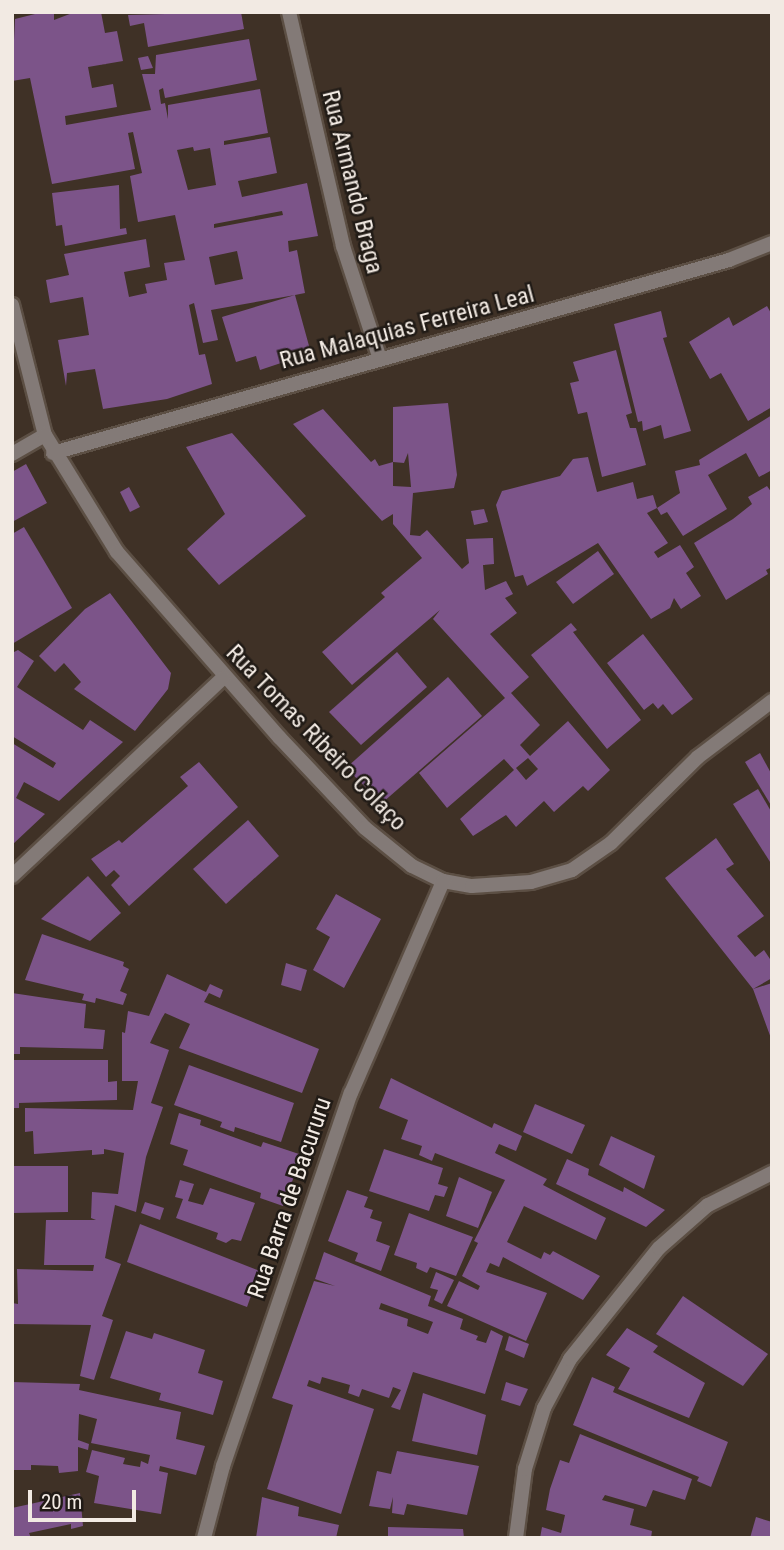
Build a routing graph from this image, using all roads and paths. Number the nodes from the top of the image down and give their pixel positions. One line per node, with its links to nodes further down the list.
1 (289, 12): 4 (street, Rua Armando Braga)
2 (772, 243): 4 (street, Rua Malaquias Ferreira Leal)
3 (12, 305): 5 (street, Rua Tomas Ribeiro Colaço)
4 (380, 359): 6 (street, Rua Malaquias Ferreira Leal)
5 (44, 435): 6 (street, Rua Tomas Ribeiro Colaço); 7 (street)
6 (54, 453): 8 (street, Rua Tomas Ribeiro Colaço)
7 (12, 454)
8 (223, 678): 10 (street); 11 (street, Rua Tomas Ribeiro Colaço)
9 (772, 701): 11 (street, Rua Tomas Ribeiro Colaço)
10 (12, 876)
11 (443, 881): 13 (street, Rua Barra de Bacururu)
12 (772, 1173): 14 (street)
13 (204, 1538)
14 (516, 1538)

